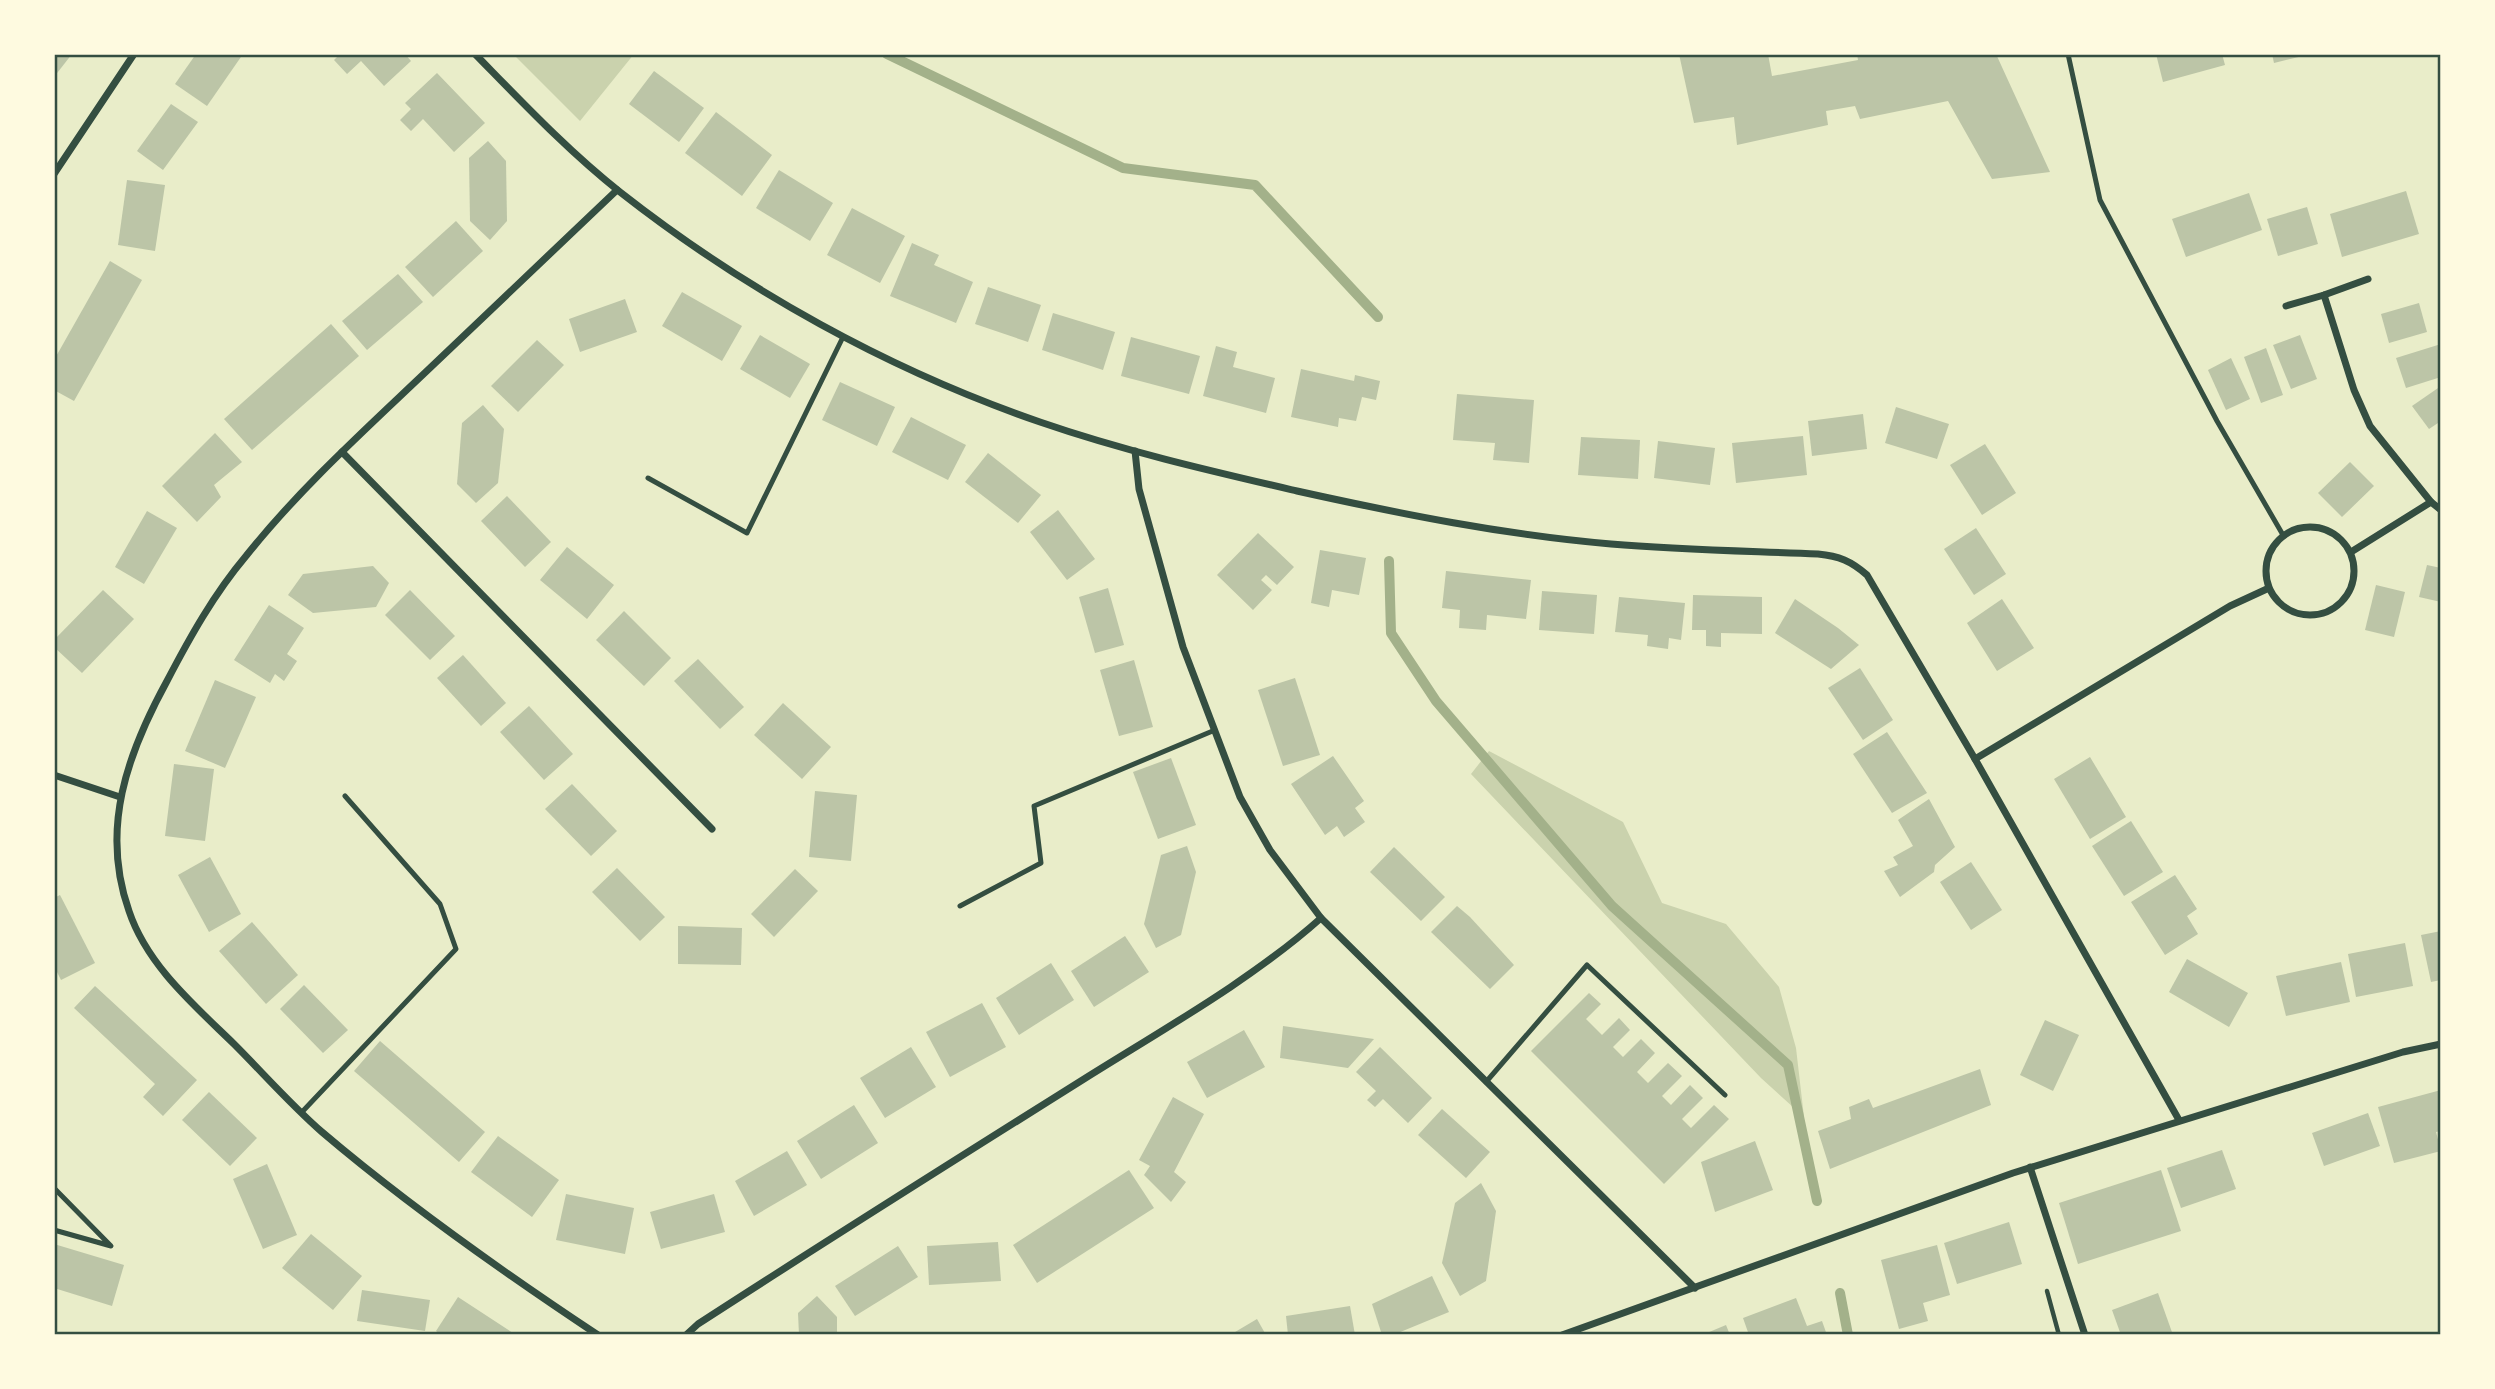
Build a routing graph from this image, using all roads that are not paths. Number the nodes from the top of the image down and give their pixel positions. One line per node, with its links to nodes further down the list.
1 (134, 54): 4 (street)
2 (475, 54): 5 (street)
3 (2068, 54): 15 (lane)
4 (54, 174)
5 (617, 190): 9 (street); 11 (street)
6 (2368, 279): 7 (street)
7 (2324, 295): 8 (street); 13 (street)
8 (2286, 306)
9 (843, 337): 10 (street); 12 (lane)
10 (1135, 452): 18 (street); 19 (street)
11 (342, 453): 22 (street); 23 (street)
12 (648, 478)
13 (2431, 502): 14 (street); 16 (street)
14 (2441, 510)
15 (2283, 535): 16 (street); 17 (street)
16 (2351, 552): 17 (street)
17 (2269, 588): 19 (street)
18 (1215, 730): 24 (lane); 25 (street)
19 (1975, 759): 30 (street)
20 (54, 775): 22 (street)
21 (345, 796): 29 (lane)
22 (120, 797): 29 (street)
23 (712, 829)
24 (960, 906)
25 (1321, 918): 27 (street); 36 (street)
26 (2441, 1044): 30 (street)
27 (1486, 1082): 28 (lane); 34 (street)
28 (1725, 1095)
29 (302, 1112): 35 (street)
30 (2179, 1120): 31 (street)
31 (2029, 1167): 34 (street); 38 (street)
32 (54, 1188): 33 (lane)
33 (54, 1230)
34 (1695, 1288): 37 (street)
35 (598, 1335)
36 (687, 1335)
37 (1562, 1335)
38 (2085, 1335)

